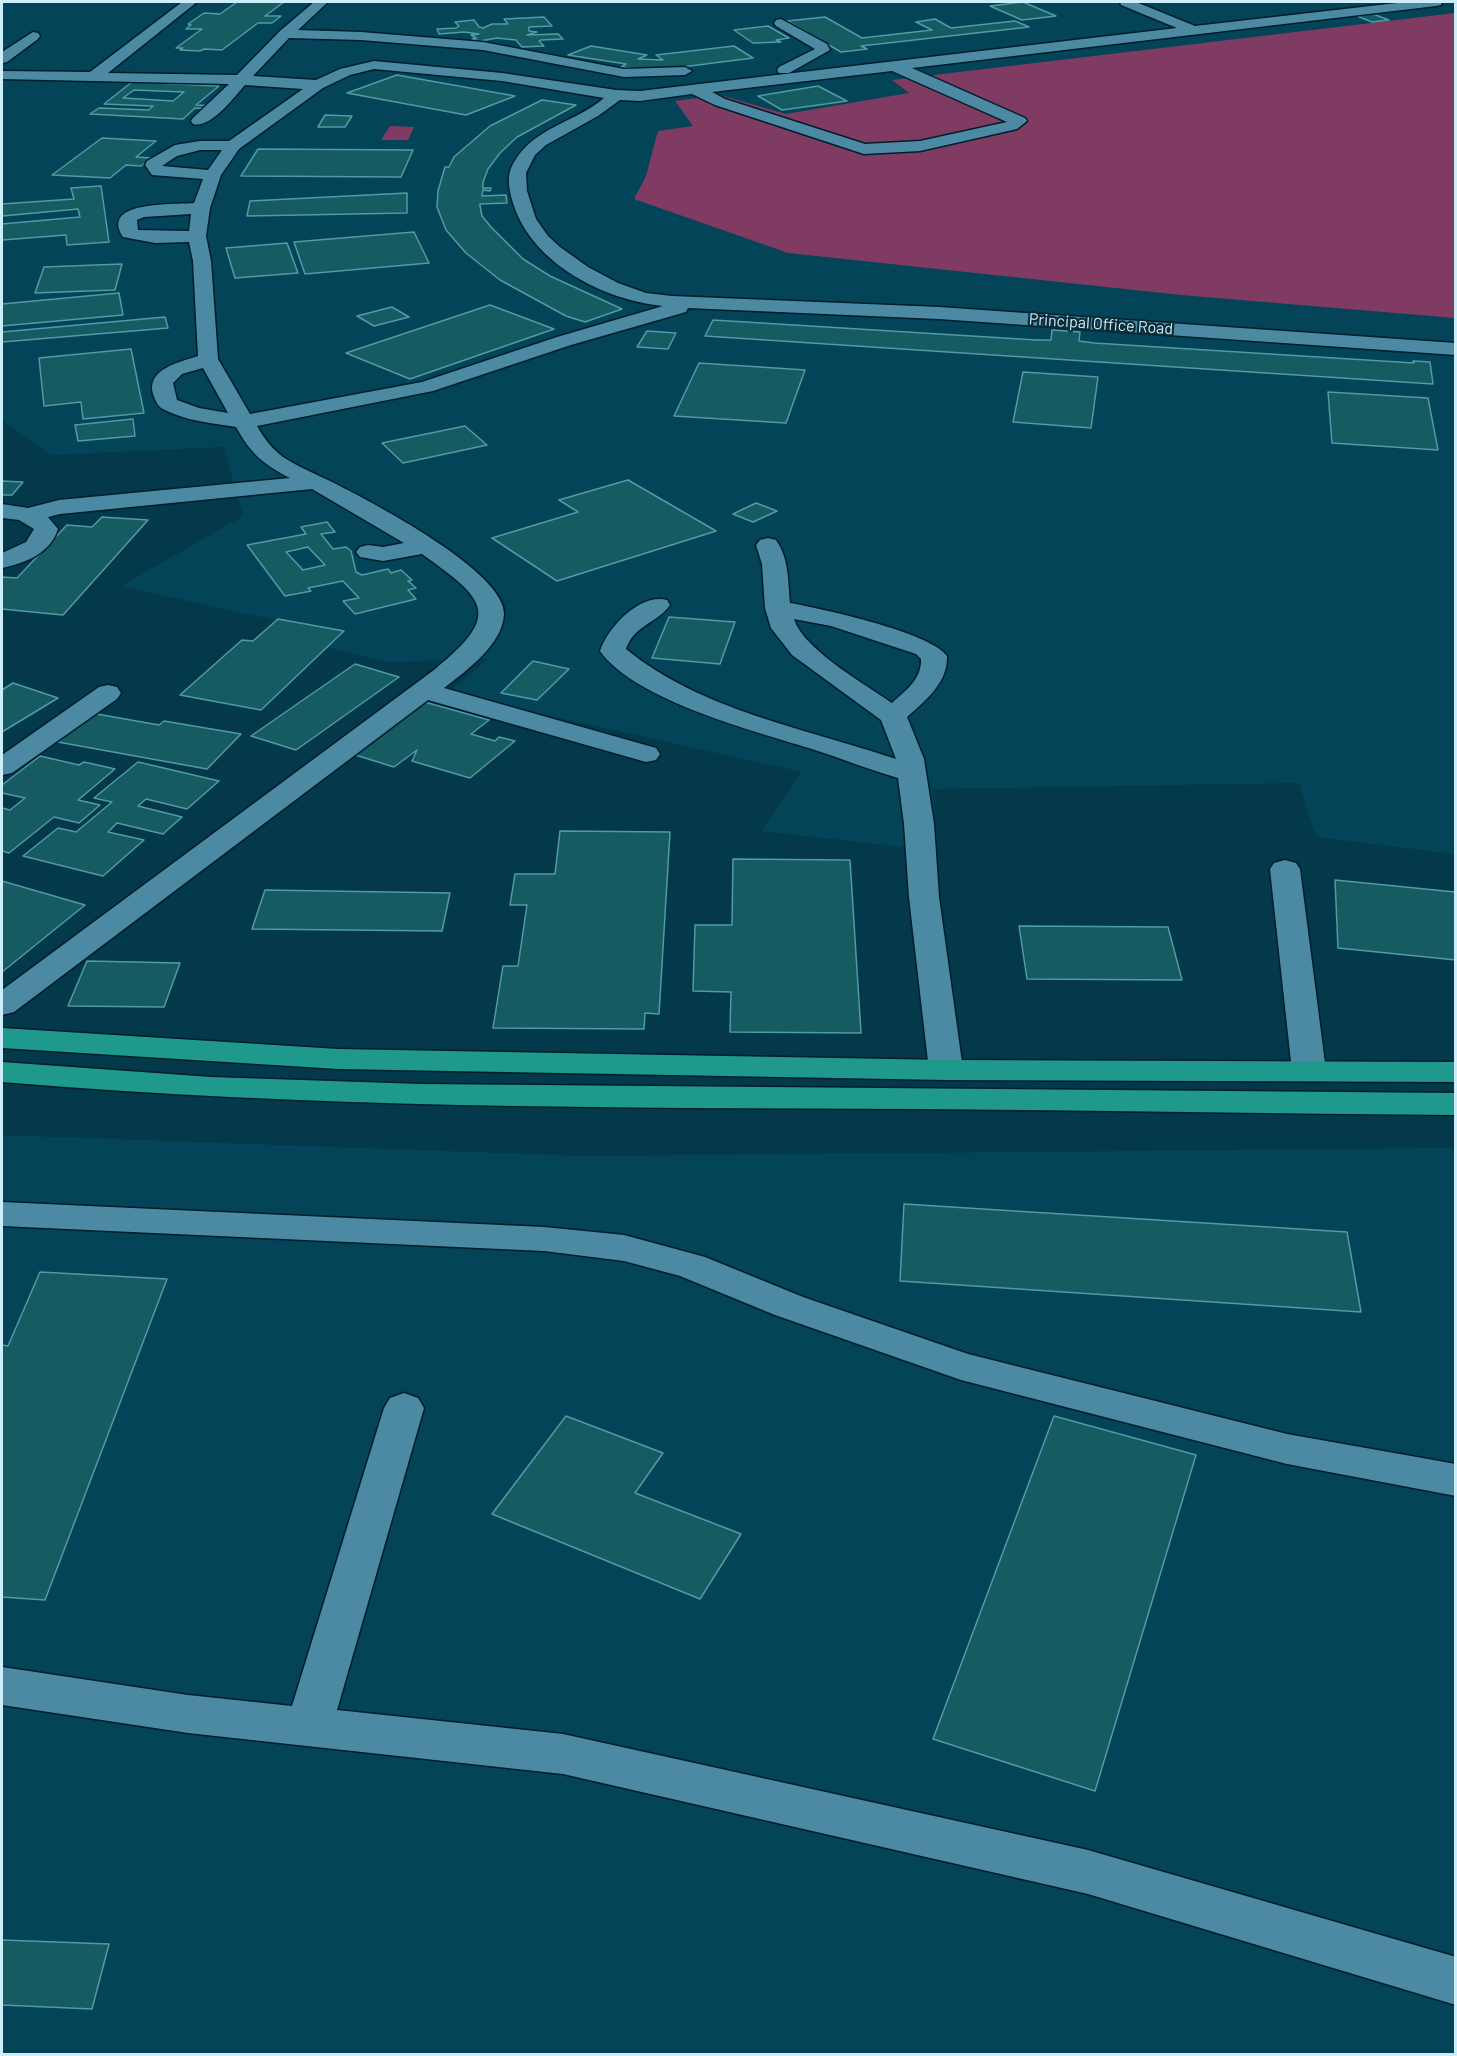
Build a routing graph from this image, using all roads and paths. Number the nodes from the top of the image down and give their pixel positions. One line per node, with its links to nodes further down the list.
1 (190, 2): 16 (street)
2 (321, 2): 9 (street)
3 (1126, 2): 8 (street)
4 (1160, 2): 7 (street)
5 (1436, 2): 7 (street)
6 (781, 23): 17 (street)
7 (1210, 28): 8 (street)
8 (1192, 30): 12 (street)
9 (285, 34): 14 (street); 18 (street)
10 (33, 36): 11 (street)
11 (2, 59)
12 (894, 66): 17 (street); 21 (street)
13 (728, 70): 19 (street)
14 (699, 71)
15 (2, 75): 16 (street)
16 (93, 77): 18 (street)
17 (788, 78): 19 (street)
18 (240, 80): 20 (street); 23 (street)
19 (758, 82): 21 (street)
20 (318, 85): 22 (street); 24 (street)
21 (693, 89): 22 (street)
22 (616, 95): 28 (street)
23 (200, 121)
24 (233, 146): 25 (street); 25 (street)
25 (213, 175): 26 (street)
26 (201, 208): 27 (street); 27 (street)
27 (197, 236): 30 (street)
28 (698, 303): 29 (street, Principal Office Road); 31 (street)
29 (1455, 351)
30 (208, 358): 31 (street); 31 (street)
31 (243, 422): 32 (street)
32 (315, 482): 34 (street); 36 (street)
33 (2, 511): 34 (street)
34 (29, 515): 38 (street)
35 (768, 545): 40 (street)
36 (425, 546): 37 (street); 41 (street)
37 (368, 552)
38 (2, 561)
39 (658, 605): 46 (street)
40 (778, 609): 43 (street); 43 (street)
41 (424, 690): 44 (street); 48 (street)
42 (108, 693): 45 (street)
43 (893, 716): 46 (street)
44 (646, 754)
45 (2, 767)
46 (912, 773): 50 (street)
47 (1285, 869): 51 (street)
48 (2, 1005)
49 (2, 1038): 50 (main road)
50 (946, 1070): 51 (main road)
51 (1309, 1071): 53 (main road)
52 (2, 1072): 54 (main road)
53 (1455, 1072)
54 (1455, 1104)
55 (2, 1214): 57 (street)
56 (405, 1408): 59 (street)
57 (1455, 1480)
58 (2, 1686): 59 (street)
59 (309, 1727): 60 (street)
60 (1455, 1981)

